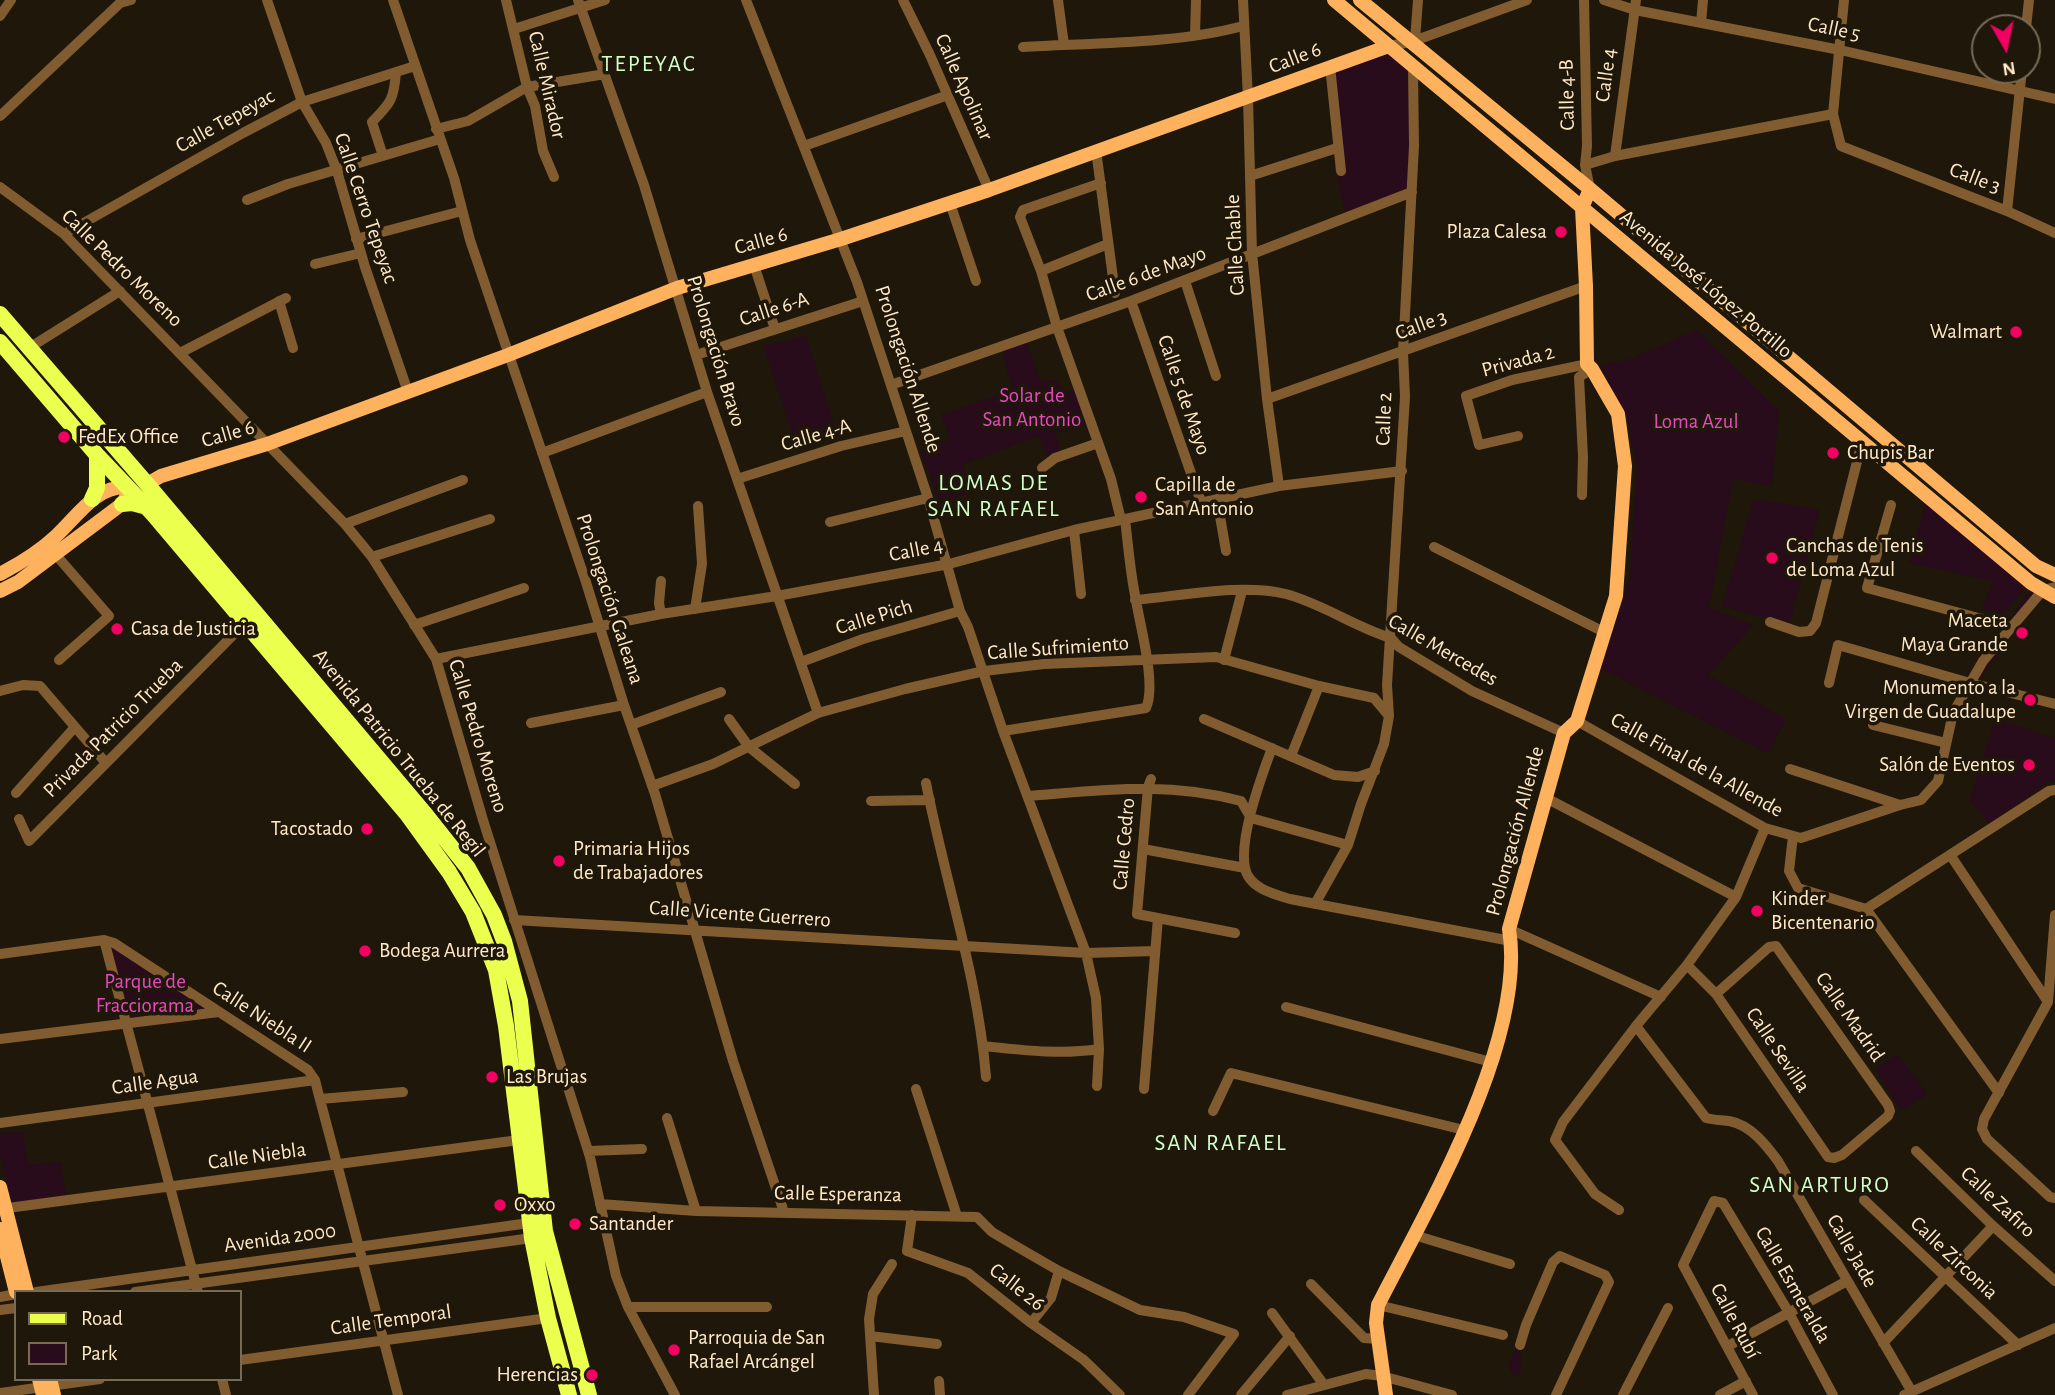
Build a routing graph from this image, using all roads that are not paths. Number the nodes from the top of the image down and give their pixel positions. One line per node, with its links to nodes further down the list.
1 (11, 0): 22 (street)
2 (131, 0): 45 (street)
3 (267, 0): 43 (street, Calle Cerro Tepeyac)
4 (393, 0): 32 (street, Prolongación Galeana)
5 (506, 0): 25 (street, Calle Mirador)
6 (604, 0): 20 (street)
7 (746, 0): 47 (street, Prolongación Allende)
8 (903, 0): 40 (street, Calle Apolinar)
9 (1058, 0): 28 (street)
10 (1196, 0): 26 (street)
11 (1242, 0): 24 (street, Calle Chable)
12 (1334, 0): 29 (street, Avenida José López Portillo)
13 (1360, 0): 27 (street, Avenida José López Portillo)
14 (1418, 0): 27 (street)
15 (1527, 0): 27 (street)
16 (1584, 0): 52 (street, Calle 4-B)
17 (1604, 0): 21 (street, Calle 5)
18 (1703, 0): 23 (street)
19 (1844, 0): 31 (street)
20 (579, 4): 25 (street); 36 (street, Prolongación Bravo)
21 (1636, 5): 23 (street, Calle 5); 51 (street, Calle 4)
22 (0, 16)
23 (1701, 23): 31 (street, Calle 5)
24 (1243, 26): 26 (street); 41 (street, Calle Chable)
25 (514, 29): 38 (street, Calle Mirador)
26 (1195, 35): 28 (street)
27 (1413, 41): 29 (street); 59 (street, Avenida José López Portillo)
28 (1064, 45): 30 (street)
29 (1389, 46): 33 (street, Calle 6); 34 (street, Avenida José López Portillo)
30 (1023, 47)
31 (1840, 50): 39 (street, Calle 5); 44 (street)
32 (415, 66): 35 (street, Calle Tepeyac); 46 (street, Prolongación Galeana)
33 (1331, 66): 41 (street, Calle 6); 48 (street)
34 (1413, 66): 61 (street, Calle 2); 64 (street, Avenida José López Portillo)
35 (396, 72): 43 (street, Calle Tepeyac); 50 (street)
36 (605, 75): 38 (street); 80 (street, Prolongación Bravo)
37 (2021, 84): 39 (street)
38 (527, 87): 46 (street); 56 (street, Calle Mirador)
39 (2020, 90): 42 (street, Calle 5); 66 (street)
40 (947, 95): 47 (street); 60 (street, Calle Apolinar)
41 (1248, 98): 49 (street, Calle 6); 55 (street, Calle Chable)
42 (2055, 99)
43 (302, 102): 53 (street, Calle Cerro Tepeyac); 68 (street, Calle Tepeyac)
44 (1833, 114): 51 (street); 66 (street, Calle 3)
45 (0, 116)
46 (438, 134): 50 (street); 65 (street, Prolongación Galeana)
47 (804, 146): 70 (street, Prolongación Allende)
48 (1337, 148): 54 (street); 55 (street)
49 (1096, 149): 57 (street); 60 (street, Calle 6)
50 (383, 156): 53 (street)
51 (1615, 156): 52 (street)
52 (1585, 165): 59 (street, Calle 4-B)
53 (337, 171): 62 (street); 69 (street, Calle Cerro Tepeyac)
54 (1341, 171)
55 (1250, 176): 73 (street, Calle Chable)
56 (554, 177)
57 (1101, 183): 71 (street); 76 (street)
58 (0, 187): 68 (street, Calle Pedro Moreno)
59 (1590, 189): 64 (street, Prolongación Allende); 136 (street, Avenida José López Portillo)
60 (989, 190): 63 (street, Calle 6)
61 (1412, 192): 73 (street, Calle 6 de Mayo); 91 (street, Calle 2)
62 (247, 200)
63 (950, 203): 70 (street, Calle 6); 77 (street)
64 (1582, 208): 79 (street, Prolongación Allende); 103 (street, Avenida José López Portillo)
65 (462, 211): 69 (street); 93 (street, Prolongación Galeana)
66 (2007, 211): 67 (street, Calle 3)
67 (2055, 233)
68 (64, 234): 81 (street, Calle Pedro Moreno)
69 (356, 239): 72 (street, Calle Cerro Tepeyac)
70 (841, 239): 75 (street, Calle 6); 83 (street, Prolongación Allende)
71 (1108, 244): 76 (street); 82 (street)
72 (361, 253): 74 (street); 98 (street, Calle Cerro Tepeyac)
73 (1252, 253): 78 (street, Calle 6 de Mayo); 100 (street, Calle Chable)
74 (315, 264)
75 (754, 265): 80 (street, Calle 6); 87 (street)
76 (1041, 271): 86 (street)
77 (976, 281)
78 (1185, 281): 84 (street, Calle 6 de Mayo); 96 (street)
79 (1586, 286): 91 (street, Calle 3); 95 (street, Prolongación Allende)
80 (677, 288): 93 (street, Calle 6); 94 (street, Prolongación Bravo)
81 (120, 290): 89 (street); 92 (street, Calle Pedro Moreno)
82 (1115, 293)
83 (863, 301): 87 (street, Calle 6-A); 97 (street, Prolongación Allende)
84 (1131, 301): 86 (street, Calle 6 de Mayo); 120 (street, Calle 5 de Mayo)
85 (0, 314): 89 (main road, Avenida Patricio Trueba de Regil)
86 (1057, 327): 97 (street, Calle 6 de Mayo); 104 (street)
87 (775, 329): 94 (street, Calle 6-A)
88 (0, 342): 107 (main road, Avenida Patricio Trueba de Regil)
89 (29, 348): 108 (main road, Avenida Patricio Trueba de Regil)
90 (293, 348): 92 (street)
91 (1403, 352): 100 (street, Calle 3); 110 (street, Calle 2)
92 (180, 353): 105 (street, Calle Pedro Moreno)
93 (508, 355): 98 (street, Calle 6); 106 (street, Prolongación Galeana)
94 (696, 355): 99 (street, Prolongación Bravo)
95 (1590, 366): 102 (street, Privada 2); 116 (street); 153 (street, Prolongación Allende)
96 (1216, 376)
97 (891, 385): 101 (street, Prolongación Allende)
98 (408, 392): 105 (street, Calle 6)
99 (707, 392): 106 (street); 111 (street, Prolongación Bravo)
100 (1267, 399): 114 (street, Calle Chable)
101 (906, 431): 111 (street, Calle 4-A); 117 (street, Prolongación Allende)
102 (1518, 436)
103 (1862, 442): 140 (street, Avenida José López Portillo); 149 (street)
104 (1098, 443): 109 (street); 126 (street)
105 (267, 444): 113 (street, Calle 6); 128 (street, Calle Pedro Moreno)
106 (542, 453): 151 (street, Prolongación Galeana)
107 (97, 455): 115 (main road, Avenida Patricio Trueba de Regil); 118 (main road)
108 (122, 457): 113 (main road, Avenida Patricio Trueba de Regil); 115 (main road)
109 (1042, 468)
110 (1402, 471): 114 (street, Calle 4); 154 (street, Calle 2)
111 (737, 479): 143 (street, Prolongación Bravo)
112 (463, 480): 128 (street)
113 (147, 484): 115 (main road); 124 (main road); 148 (main road, Avenida Patricio Trueba de Regil)
114 (1279, 486): 119 (street, Calle 4)
115 (127, 487): 118 (street); 121 (street); 124 (main road, Avenida Patricio Trueba de Regil)
116 (1582, 495)
117 (928, 498): 127 (street); 134 (street, Prolongación Allende)
118 (92, 499): 130 (street)
119 (1217, 499): 120 (street, Calle 4); 132 (street)
120 (1201, 502): 126 (street, Calle 4)
121 (121, 505): 124 (main road); 130 (street)
122 (1891, 505): 152 (street)
123 (698, 506): 145 (street)
124 (147, 507): 148 (main road, Avenida Patricio Trueba de Regil)
125 (490, 519): 133 (street)
126 (1123, 519): 129 (street, Calle 4); 144 (street)
127 (830, 522)
128 (345, 524): 133 (street, Calle Pedro Moreno)
129 (1074, 530): 134 (street, Calle 4); 142 (street)
130 (59, 547): 135 (street); 141 (street); 156 (street)
131 (1434, 547): 153 (street)
132 (1226, 551)
133 (372, 557): 150 (street, Calle Pedro Moreno)
134 (948, 564): 143 (street, Calle 4); 146 (street, Prolongación Allende)
135 (0, 574)
136 (2055, 575)
137 (661, 581): 147 (street)
138 (524, 588): 150 (street)
139 (1242, 591): 144 (street, Calle Mercedes); 154 (street, Calle Mercedes); 157 (street)
140 (2051, 591): 152 (street)
141 (0, 592)
142 (1081, 594)
143 (777, 596): 145 (street, Calle 4); 158 (street, Prolongación Bravo)
144 (1135, 600): 159 (street)
145 (695, 609): 147 (street, Calle 4)
146 (960, 611): 158 (street, Calle Pich); 160 (street, Prolongación Allende)
147 (661, 614): 151 (street, Calle 4)
148 (250, 617): 183 (street, Privada Patricio Trueba); 223 (main road, Avenida Patricio Trueba de Regil); 246 (main road, Avenida Patricio Trueba de Regil)
149 (1769, 622)
150 (414, 625): 155 (street, Calle Pedro Moreno)
151 (600, 626): 155 (street, Calle 4); 167 (street, Prolongación Galeana)
152 (2012, 627): 162 (street)
153 (1606, 634): 172 (street, Prolongación Allende)
154 (1391, 638): 169 (street, Calle 2); 178 (street, Calle Mercedes)
155 (436, 659): 210 (street, Calle Pedro Moreno)
156 (59, 660)
157 (1224, 660): 159 (street, Calle Sufrimiento); 163 (street, Calle Sufrimiento)
158 (801, 662): 168 (street, Prolongación Bravo)
159 (1147, 662): 160 (street, Calle Sufrimiento); 177 (street)
160 (984, 671): 168 (street, Calle Sufrimiento); 177 (street, Prolongación Allende)
161 (1829, 683): 162 (street)
162 (1970, 684): 166 (street); 179 (street)
163 (1319, 686): 169 (street, Calle Sufrimiento); 182 (street)
164 (0, 691): 176 (street)
165 (721, 692): 174 (street)
166 (2055, 703)
167 (624, 705): 173 (street); 174 (street, Prolongación Galeana)
168 (818, 713): 180 (street, Calle Sufrimiento)
169 (1389, 716): 185 (street, Calle 2)
170 (729, 719): 180 (street)
171 (1204, 719): 181 (street)
172 (1577, 720): 178 (street, Prolongación Allende); 199 (street, Calle Final de la Allende)
173 (531, 723)
174 (631, 725): 189 (street, Prolongación Galeana)
175 (1873, 725): 179 (street)
176 (75, 727): 183 (street); 191 (street)
177 (1003, 731): 192 (street, Prolongación Allende)
178 (1564, 733): 193 (street, Prolongación Allende)
179 (1946, 743): 196 (street)
180 (749, 747): 188 (street); 189 (street, Calle Sufrimiento)
181 (1272, 748): 182 (street); 198 (street)
182 (1291, 757): 185 (street)
183 (106, 763): 197 (street, Privada Patricio Trueba)
184 (1790, 769): 196 (street)
185 (1375, 771): 201 (street, Calle 2)
186 (926, 783): 194 (street)
187 (1150, 783): 192 (street); 198 (street); 202 (street, Calle Cedro)
188 (795, 784)
189 (652, 786): 211 (street, Prolongación Galeana)
190 (2055, 790): 203 (street)
191 (16, 793)
192 (1029, 796): 217 (street, Prolongación Allende)
193 (1546, 797): 205 (street); 213 (street, Prolongación Allende)
194 (930, 800): 195 (street); 215 (street)
195 (871, 801)
196 (1899, 805): 200 (street)
197 (19, 818)
198 (1251, 818): 201 (street); 204 (street)
199 (1765, 828): 200 (street, Calle Final de la Allende); 205 (street)
200 (1797, 837): 207 (street)
201 (1348, 845): 206 (street, Calle 2)
202 (1143, 849): 204 (street); 209 (street, Calle Cedro)
203 (1951, 856): 207 (street); 224 (street)
204 (1245, 868): 206 (street)
205 (1736, 897): 219 (street)
206 (1315, 904): 213 (street)
207 (1866, 909): 239 (street)
208 (2055, 915): 224 (street)
209 (1158, 918): 212 (street); 216 (street)
210 (514, 920): 211 (street, Calle Vicente Guerrero); 222 (street, Calle Pedro Moreno)
211 (694, 930): 215 (street, Calle Vicente Guerrero); 261 (street, Prolongación Galeana)
212 (1236, 933)
213 (1511, 935): 221 (street); 232 (street, Prolongación Allende)
214 (104, 940): 218 (street); 226 (street, Calle Niebla II); 227 (street)
215 (965, 946): 217 (street, Calle Vicente Guerrero); 230 (street)
216 (1155, 951): 217 (street, Calle Vicente Guerrero); 236 (street)
217 (1086, 953): 231 (street, Prolongación Allende)
218 (0, 954)
219 (1686, 965): 220 (street, Calle Sevilla); 221 (street)
220 (1716, 994): 250 (street, Calle Sevilla); 250 (street, Calle Madrid)
221 (1661, 997): 228 (street)
222 (539, 998): 223 (street); 248 (street, Calle Pedro Moreno)
223 (520, 1001): 312 (main road, Avenida Patricio Trueba de Regil)
224 (2048, 1002): 239 (street)
225 (1286, 1007): 232 (street)
226 (219, 1012): 227 (street); 234 (street, Calle Niebla II)
227 (126, 1022): 229 (street); 241 (street)
228 (1636, 1026): 259 (street); 274 (street, Calle Jade)
229 (0, 1040)
230 (983, 1046): 231 (street); 233 (street)
231 (1099, 1049): 235 (street, Prolongación Allende)
232 (1491, 1062): 245 (street, Prolongación Allende)
233 (986, 1077)
234 (315, 1080): 240 (street, Calle Niebla II); 241 (street, Calle Agua)
235 (1097, 1086)
236 (1144, 1088)
237 (916, 1089): 263 (street)
238 (403, 1092): 240 (street)
239 (1999, 1093): 254 (street)
240 (320, 1099): 251 (street, Calle Niebla II)
241 (147, 1103): 244 (street, Calle Agua); 253 (street)
242 (1213, 1111): 245 (street)
243 (667, 1118): 260 (street)
244 (0, 1123)
245 (1464, 1130): 267 (street, Prolongación Allende)
246 (519, 1140): 251 (street, Calle Niebla); 266 (main road, Avenida Patricio Trueba de Regil)
247 (642, 1149): 248 (street)
248 (588, 1151): 257 (street, Calle Pedro Moreno)
249 (1916, 1151): 264 (street, Calle Zafiro)
250 (1835, 1158)
251 (337, 1164): 253 (street, Calle Niebla); 268 (street, Calle Niebla II)
252 (0, 1187): 258 (street)
253 (170, 1187): 258 (street, Calle Niebla); 271 (street)
254 (2055, 1198)
255 (1714, 1200): 286 (street, Calle Esmeralda); 300 (street, Calle Rubí)
256 (1864, 1200): 273 (street, Calle Zirconia)
257 (600, 1204): 260 (street, Calle Esperanza); 283 (street, Calle Pedro Moreno)
258 (3, 1209): 279 (street)
259 (1619, 1210)
260 (696, 1211): 261 (street, Calle Esperanza)
261 (785, 1212): 262 (street, Calle Esperanza)
262 (912, 1215): 263 (street, Calle Esperanza); 289 (street, Calle 26)
263 (957, 1216): 272 (street, Calle Esperanza)
264 (1993, 1226): 273 (street); 275 (street, Calle Zafiro)
265 (0, 1229): 278 (street)
266 (530, 1231): 268 (street, Avenida 2000); 288 (main road, Avenida Patricio Trueba de Regil)
267 (1414, 1235): 270 (street); 282 (street, Prolongación Allende)
268 (359, 1254): 271 (street, Avenida 2000); 277 (street, Avenida 2000); 295 (street, Calle Niebla II)
269 (892, 1264): 292 (street)
270 (1510, 1264)
271 (192, 1270): 277 (street); 280 (street, Avenida 2000)
272 (1059, 1271): 289 (street); 317 (street, Calle Esperanza)
273 (1947, 1277): 296 (street); 299 (street, Calle Zirconia)
274 (1847, 1281): 286 (street); 296 (street, Calle Jade)
275 (2055, 1281)
276 (1311, 1284): 294 (street)
277 (197, 1288): 281 (street, Avenida 2000)
278 (15, 1290)
279 (26, 1290)
280 (50, 1290)
281 (166, 1290)
282 (1378, 1305): 291 (street); 294 (street, Prolongación Allende)
283 (628, 1307): 284 (street); 313 (street, Calle Pedro Moreno)
284 (767, 1307)
285 (1668, 1308): 323 (street)
286 (1788, 1311): 300 (street); 326 (street, Calle Esmeralda)
287 (1272, 1314): 293 (street)
288 (548, 1318): 295 (street, Calle Temporal); 311 (main road, Avenida Patricio Trueba de Regil)
289 (1031, 1322): 316 (street, Calle 26)
290 (2055, 1328): 299 (street)
291 (1503, 1335)
292 (870, 1336): 297 (street); 314 (street)
293 (1290, 1336): 306 (street); 318 (street)
294 (1378, 1339): 302 (street, Prolongación Allende)
295 (383, 1341): 301 (street, Calle Temporal); 310 (street, Calle Niebla II)
296 (1883, 1343): 309 (street, Calle Jade)
297 (937, 1344)
298 (1520, 1345): 322 (street)
299 (2018, 1345): 309 (street)
300 (1728, 1346): 305 (street, Calle Rubí)
301 (242, 1360)
302 (1382, 1376): 306 (street); 320 (street, Prolongación Allende); 321 (street)
303 (87, 1381): 307 (street)
304 (939, 1381): 315 (street)
305 (1746, 1381): 324 (street); 325 (street, Calle Rubí)
306 (1324, 1385): 319 (street)
307 (47, 1387): 308 (street)
308 (0, 1393)
309 (1908, 1393)
310 (398, 1395)
311 (569, 1395)
312 (589, 1395)
313 (675, 1395)
314 (874, 1395)
315 (940, 1395)
316 (1120, 1395)
317 (1188, 1395)
318 (1241, 1395)
319 (1287, 1395)
320 (1386, 1395)
321 (1452, 1395)
322 (1556, 1395)
323 (1623, 1395)
324 (1720, 1395)
325 (1754, 1395)
326 (1833, 1395)

